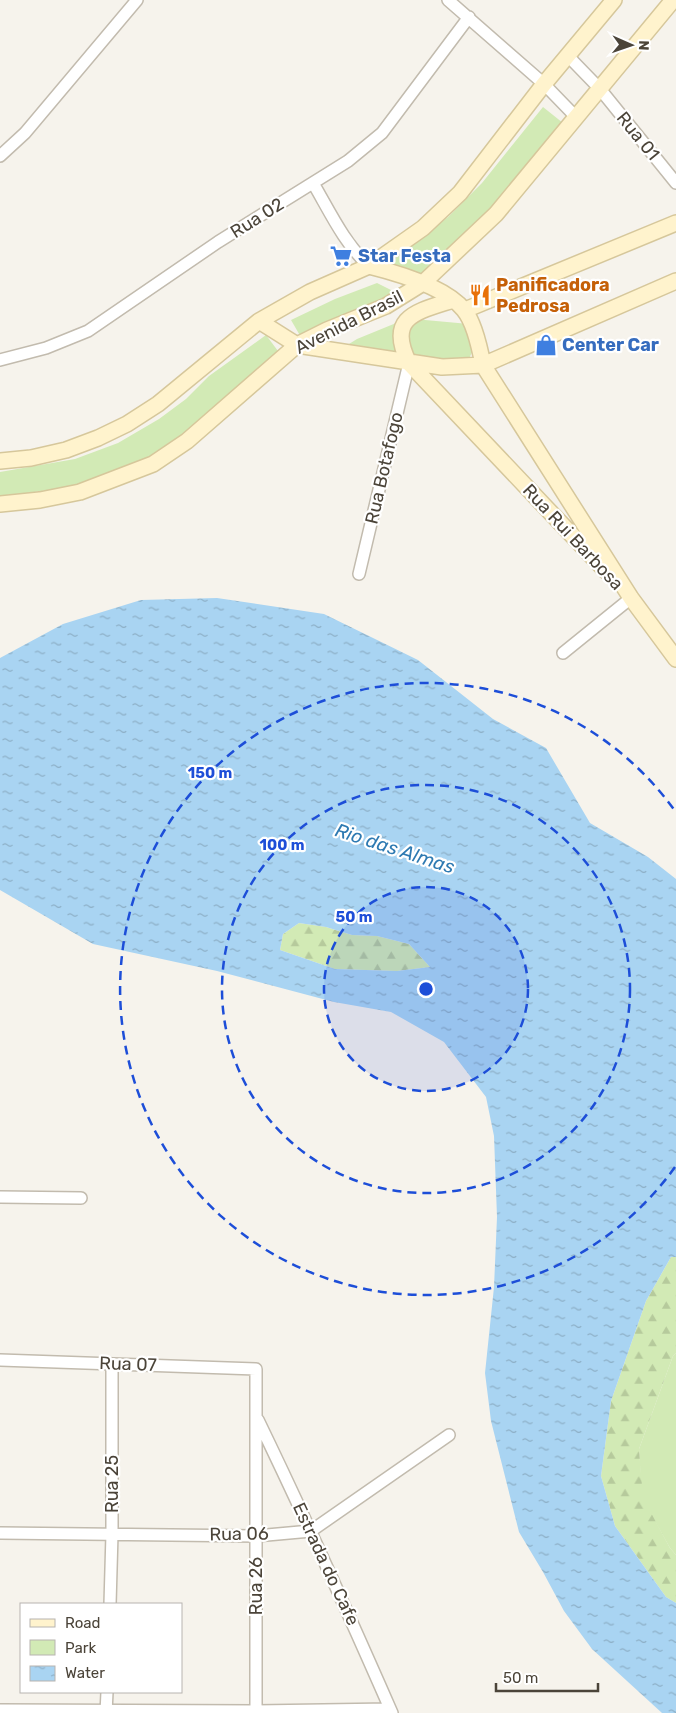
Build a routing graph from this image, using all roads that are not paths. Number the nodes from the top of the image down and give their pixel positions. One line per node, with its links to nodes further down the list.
1 (137, 0): 10 (street)
2 (448, 0): 5 (street)
3 (614, 0): 6 (main road)
4 (672, 0): 8 (main road, Avenida Brasil)
5 (469, 17): 7 (street); 11 (street, Rua 02)
6 (568, 56): 7 (main road); 8 (street, Rua 01)
7 (544, 84): 9 (street); 14 (main road)
8 (600, 89): 9 (main road, Avenida Brasil); 12 (street, Rua 01)
9 (576, 116): 16 (main road, Avenida Brasil)
10 (0, 156)
11 (313, 183): 14 (street); 21 (street, Rua 02)
12 (676, 183)
13 (676, 223): 18 (main road)
14 (369, 266): 16 (main road); 19 (main road)
15 (676, 281): 23 (main road)
16 (423, 282): 17 (main road); 20 (main road, Avenida Brasil)
17 (453, 300): 18 (main road); 22 (main road)
18 (465, 310): 23 (main road)
19 (260, 321): 20 (main road); 24 (main road)
20 (297, 345): 22 (main road); 25 (main road, Avenida Brasil)
21 (0, 360)
22 (409, 363): 23 (main road); 26 (street, Rua Botafogo); 27 (main road, Rua Rui Barbosa)
23 (483, 365): 27 (main road, Rua Rui Barbosa)
24 (0, 461)
25 (0, 504)
26 (359, 574)
27 (631, 598): 28 (street); 29 (main road)
28 (564, 653)
29 (676, 659)
30 (0, 1198): 31 (street)
31 (80, 1198)
32 (0, 1360): 33 (street, Rua 07)
33 (112, 1364): 34 (street, Rua 07); 39 (street, Rua 25)
34 (256, 1369): 35 (street, Rua 26)
35 (256, 1417): 37 (street, Estrada do Cafe); 40 (street, Rua 26)
36 (449, 1435): 37 (street, Rua 06)
37 (312, 1531): 40 (street, Rua 06); 44 (street, Estrada do Cafe)
38 (0, 1533): 39 (street, Rua 06)
39 (112, 1534): 40 (street, Rua 06); 41 (street, Rua 25)
40 (256, 1536): 46 (street, Rua 26)
41 (110, 1603)
42 (107, 1693): 45 (street)
43 (0, 1710): 45 (street)
44 (391, 1711): 46 (street)
45 (106, 1712): 46 (street)
46 (256, 1712)

